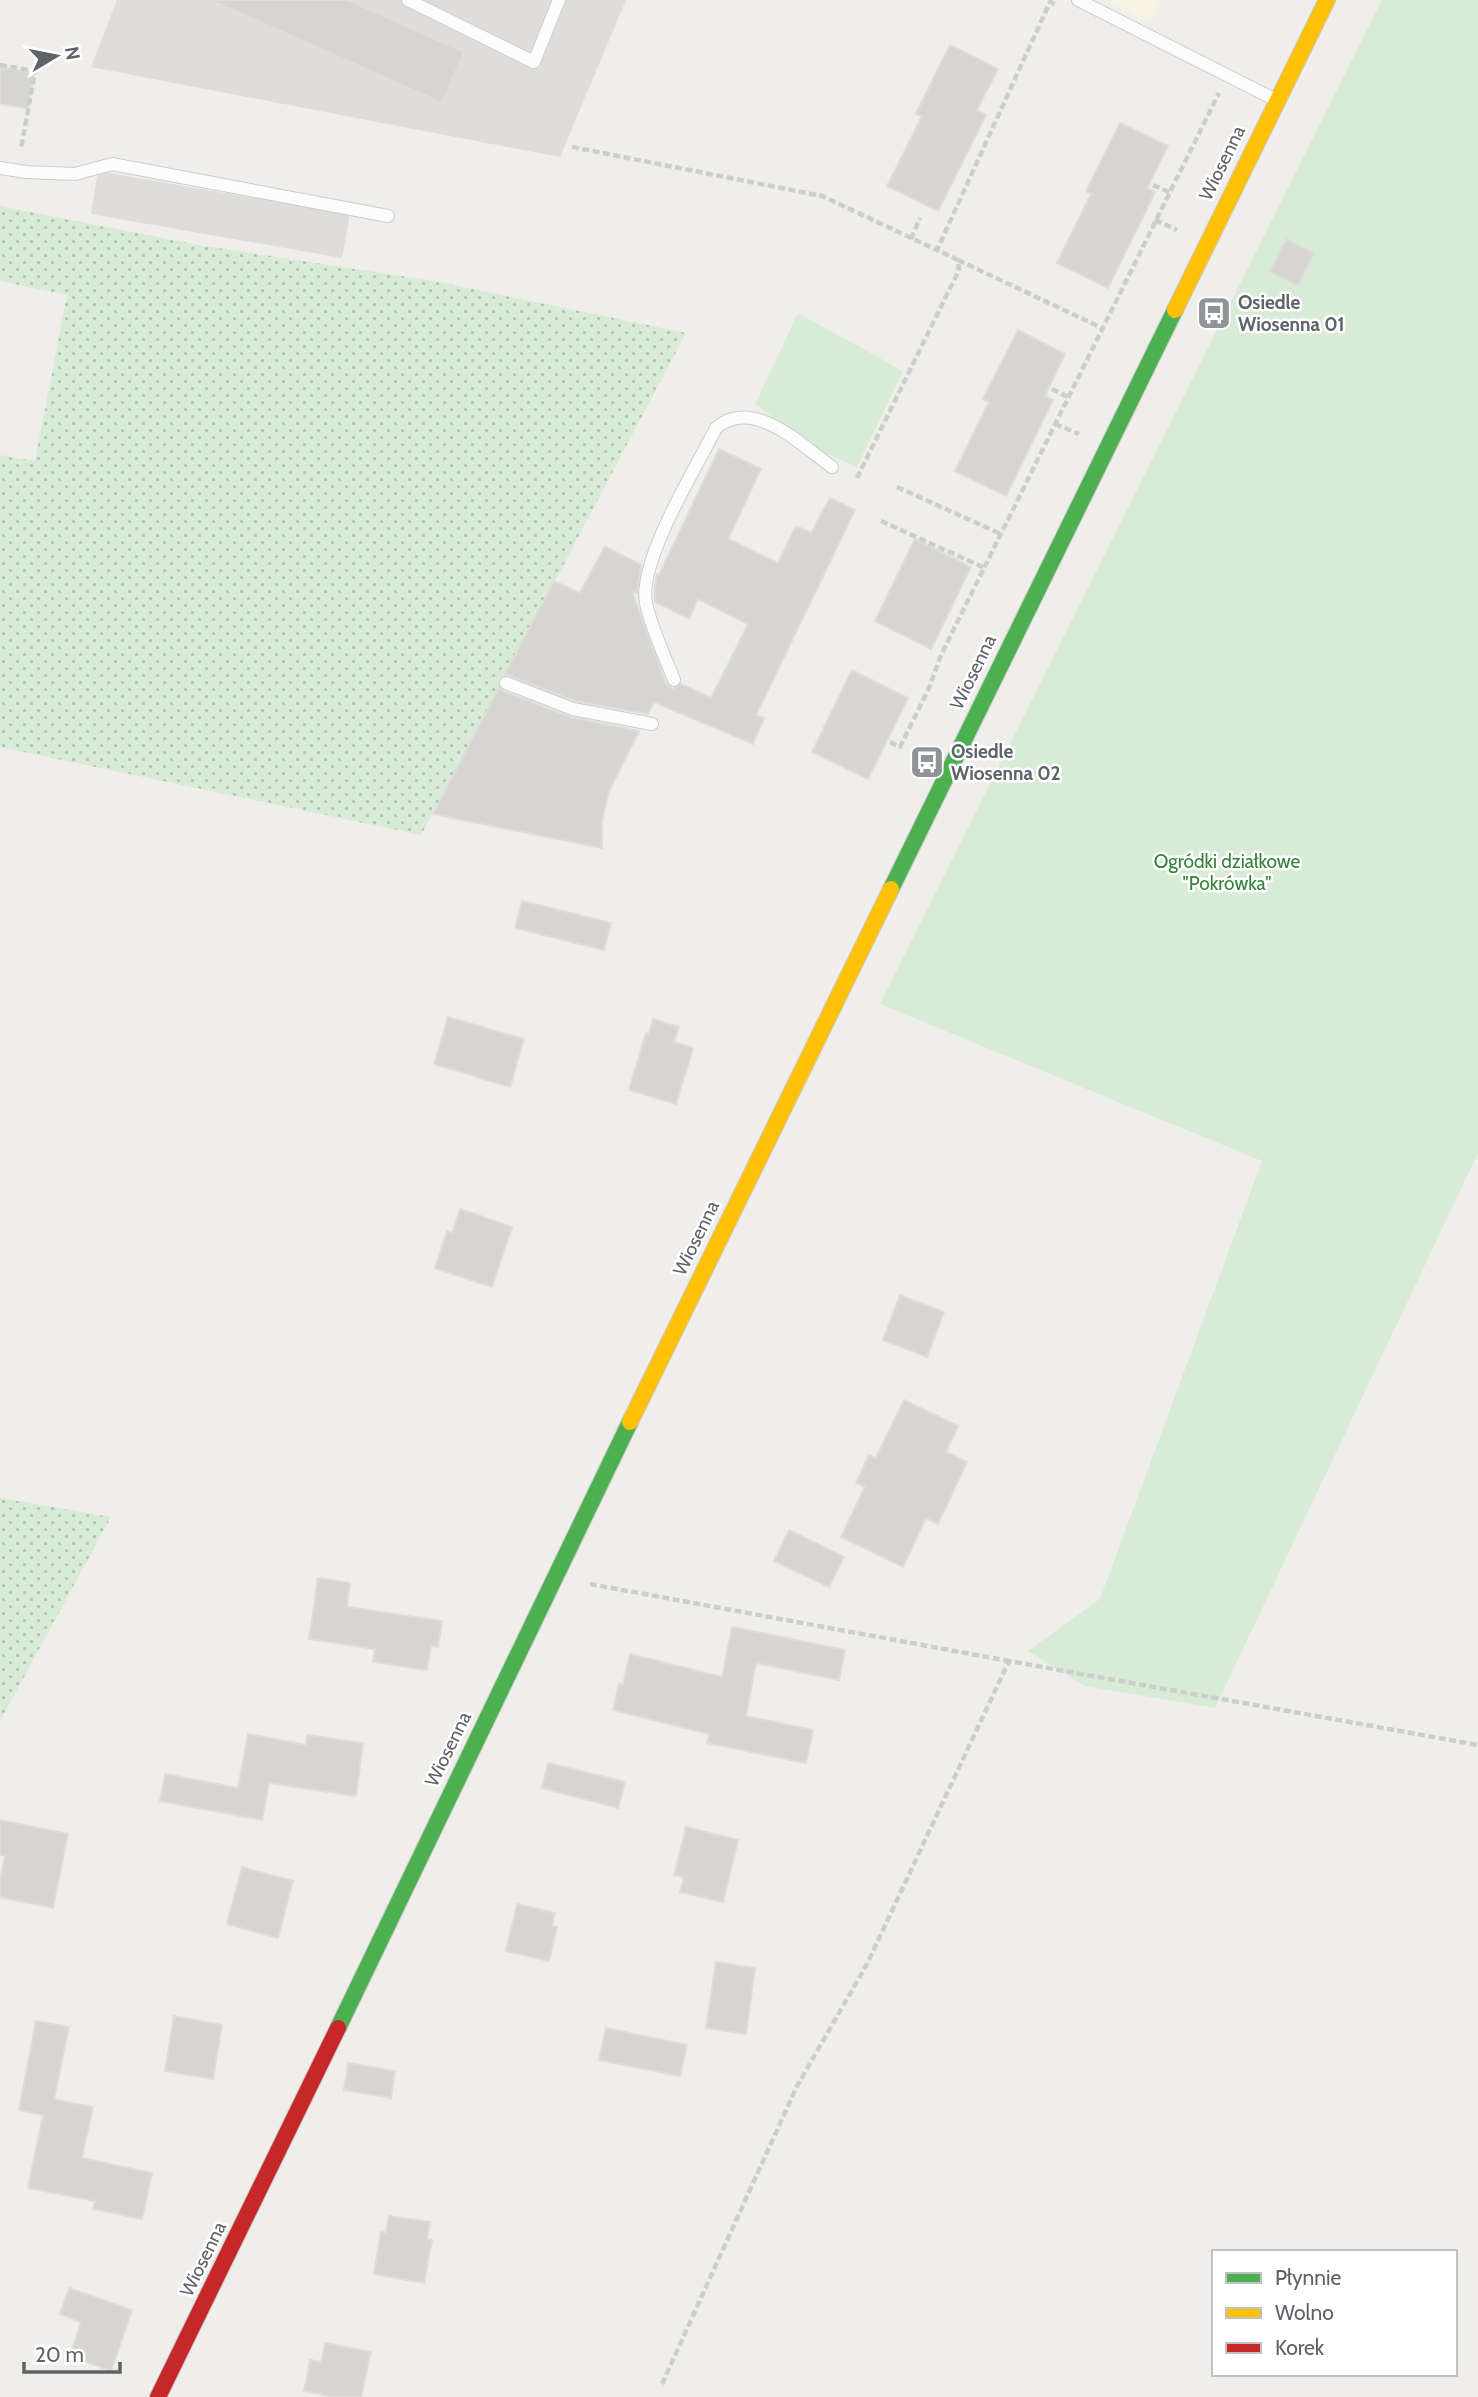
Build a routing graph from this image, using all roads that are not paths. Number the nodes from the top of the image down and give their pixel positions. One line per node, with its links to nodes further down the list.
1 (408, 0): 2 (lane)
2 (559, 0)
3 (1077, 0): 5 (lane)
4 (1327, 0): 5 (street, Wiosenna)
5 (1276, 100): 12 (street, Wiosenna)
6 (0, 168): 7 (lane)
7 (388, 216)
8 (832, 467): 9 (lane)
9 (674, 680)
10 (506, 683): 11 (lane)
11 (652, 724)
12 (158, 2397)

